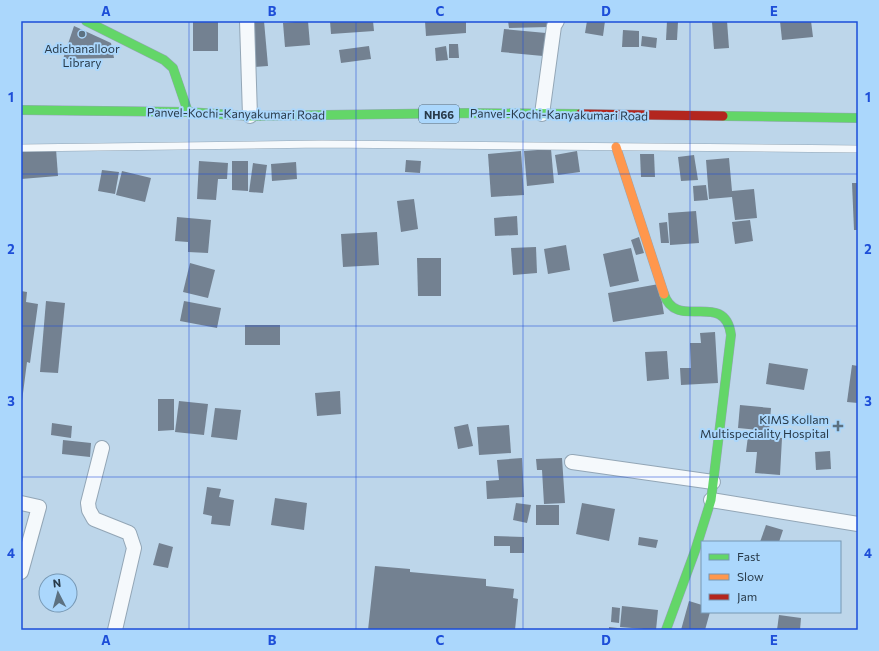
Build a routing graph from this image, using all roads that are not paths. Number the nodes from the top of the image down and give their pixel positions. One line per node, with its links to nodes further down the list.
1 (86, 21): 5 (main road)
2 (247, 21): 7 (street)
3 (557, 21): 6 (street)
4 (21, 110): 5 (main road, Panvel-Kochi-Kanyakumari Road / NH66)
5 (188, 112): 7 (main road, Panvel-Kochi-Kanyakumari Road / NH66)
6 (542, 114): 7 (main road, Panvel-Kochi-Kanyakumari Road / NH66); 8 (main road, Panvel-Kochi-Kanyakumari Road / NH66)
7 (250, 116)
8 (858, 118)
9 (616, 147): 10 (lane); 11 (lane); 14 (main road)
10 (21, 148)
11 (858, 149)
12 (102, 448): 19 (street)
13 (572, 462): 14 (street)
14 (713, 482): 15 (main road)
15 (711, 500): 17 (street); 20 (main road)
16 (21, 503): 18 (street)
17 (858, 524)
18 (21, 572)
19 (115, 630)
20 (666, 630)

